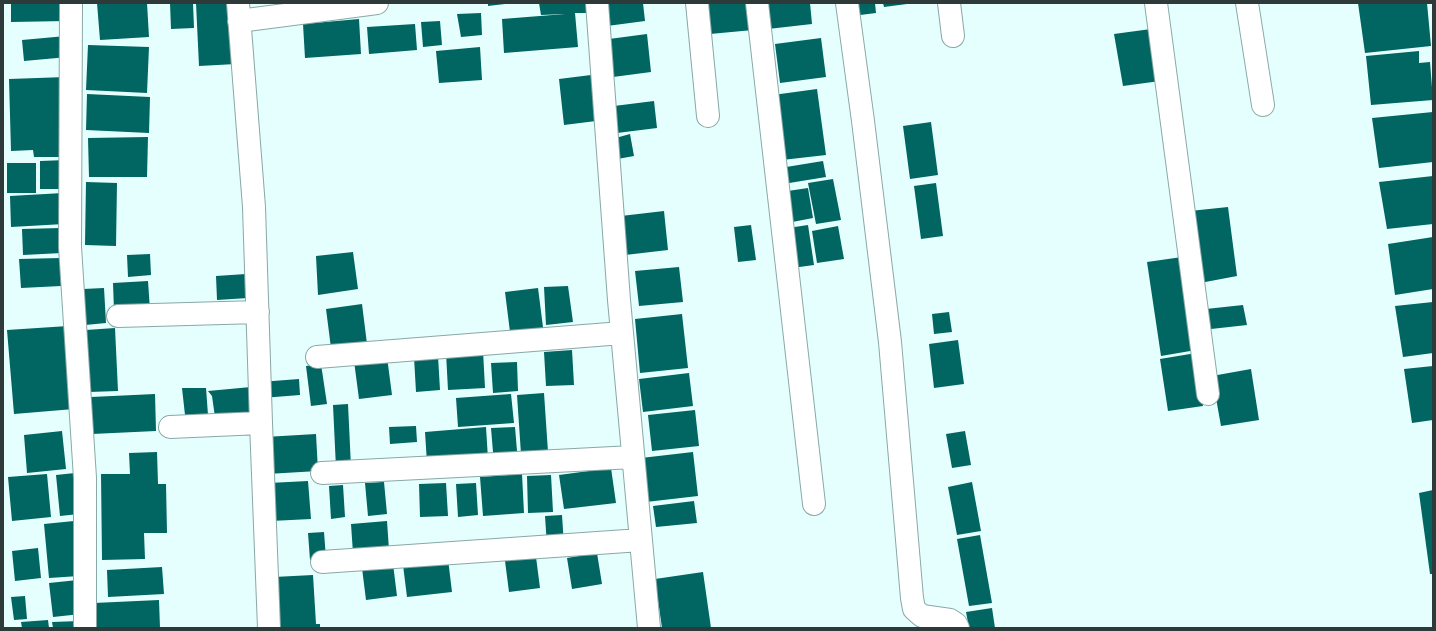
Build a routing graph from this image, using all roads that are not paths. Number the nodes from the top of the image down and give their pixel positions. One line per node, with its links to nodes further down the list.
1 (71, 3): 26 (street)
2 (377, 3): 10 (street)
3 (597, 3): 16 (street)
4 (697, 3): 13 (street)
5 (757, 3): 23 (street)
6 (847, 3): 29 (street)
7 (949, 3): 11 (street)
8 (1156, 3): 18 (street)
9 (1247, 3): 12 (street)
10 (238, 12): 14 (street)
11 (954, 36)
12 (1263, 105)
13 (708, 116)
14 (258, 312): 15 (street); 19 (street)
15 (118, 316)
16 (622, 333): 17 (street); 21 (street)
17 (317, 357)
18 (1208, 394)
19 (261, 422): 20 (street); 27 (street)
20 (170, 427)
21 (633, 457): 22 (street); 24 (street)
22 (322, 473)
23 (814, 504)
24 (641, 540): 25 (street); 28 (street)
25 (322, 562)
26 (85, 628)
27 (269, 628)
28 (649, 628)
29 (958, 628)

